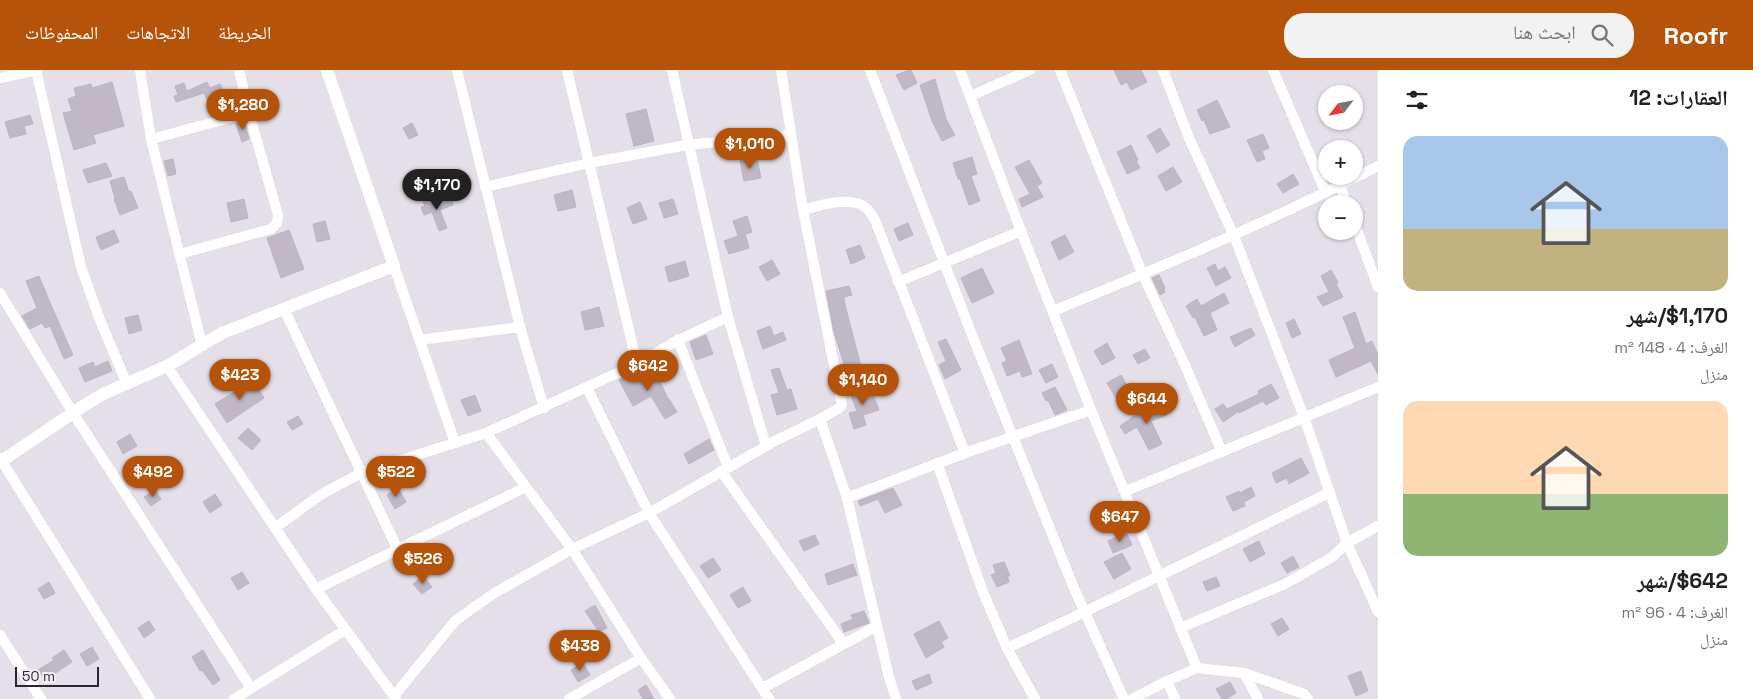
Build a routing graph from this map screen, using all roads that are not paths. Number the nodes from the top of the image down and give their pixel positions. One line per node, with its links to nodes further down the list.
1 (36, 70): 15 (street); 47 (street)
2 (140, 70): 19 (street)
3 (239, 70): 17 (street)
4 (327, 70): 33 (street)
5 (457, 70): 24 (street)
6 (567, 70): 21 (street)
7 (672, 70): 20 (street)
8 (781, 70): 18 (street)
9 (870, 70): 32 (street)
10 (960, 70): 16 (street)
11 (1030, 70): 16 (street)
12 (1060, 70): 34 (street)
13 (1163, 70): 29 (street)
14 (1273, 70): 25 (street)
15 (0, 78)
16 (970, 96): 28 (street)
17 (249, 113): 19 (street); 31 (street)
18 (791, 135): 20 (street); 27 (street)
19 (151, 139): 31 (street)
20 (687, 145): 21 (street); 40 (street)
21 (589, 163): 24 (street); 45 (street)
22 (1378, 166): 23 (street)
23 (1340, 186): 25 (street); 26 (street)
24 (485, 187): 41 (street)
25 (1326, 193): 29 (street)
26 (1344, 195)
27 (803, 210): 35 (street); 54 (street)
28 (1021, 231): 32 (street); 39 (street)
29 (1234, 236): 34 (street); 53 (street)
30 (1361, 240): 36 (street)
31 (180, 254): 44 (street)
32 (945, 262): 35 (street); 56 (street)
33 (394, 266): 38 (street); 42 (street)
34 (1143, 274): 39 (street); 59 (street)
35 (898, 282): 60 (street)
36 (1378, 287)
37 (0, 293): 52 (street)
38 (284, 309): 44 (street); 64 (street)
39 (1053, 311): 51 (street)
40 (728, 318): 43 (street); 58 (street)
41 (520, 327): 42 (street); 50 (street)
42 (420, 340): 57 (street)
43 (678, 340): 45 (street); 63 (street)
44 (202, 345): 46 (street)
45 (637, 364): 49 (street)
46 (167, 366): 47 (street); 71 (street)
47 (127, 384): 52 (street)
48 (1378, 387): 53 (street)
49 (587, 388): 50 (street); 69 (street)
50 (544, 408): 55 (street)
51 (1091, 410): 56 (street); 66 (street)
52 (73, 412): 61 (street); 89 (street)
53 (1304, 417): 59 (street); 67 (street)
54 (820, 419): 58 (street); 68 (street)
55 (486, 433): 57 (street); 65 (street)
56 (1013, 436): 60 (street); 78 (street)
57 (455, 443): 64 (street)
58 (766, 446): 63 (street)
59 (1222, 452): 66 (street)
60 (965, 453): 62 (street)
61 (1, 460): 93 (street)
62 (937, 464): 68 (street); 84 (street)
63 (725, 469): 69 (street); 83 (street)
64 (363, 472): 71 (street); 73 (street)
65 (526, 487): 73 (street); 74 (street)
66 (1126, 491): 75 (street)
67 (1330, 492): 72 (street); 75 (street)
68 (847, 498): 79 (street)
69 (649, 513): 74 (street); 90 (street)
70 (1378, 526): 72 (street)
71 (275, 528): 76 (street)
72 (1347, 543): 77 (street); 80 (street)
73 (398, 548): 76 (street)
74 (572, 549): 85 (street); 91 (street)
75 (1160, 575): 78 (street); 80 (street)
76 (316, 589): 81 (street)
77 (1378, 612)
78 (1085, 613): 84 (street); 100 (street)
79 (877, 626): 83 (street); 98 (street)
80 (1180, 628): 86 (street)
81 (345, 630): 89 (street); 91 (street)
82 (0, 636): 92 (street)
83 (842, 643): 90 (street)
84 (1007, 648): 99 (street)
85 (641, 658): 95 (street); 96 (street)
86 (1197, 668): 87 (street); 88 (street)
87 (1244, 673): 103 (street); 104 (street)
88 (1167, 681): 101 (street); 102 (street)
89 (251, 688): 94 (street)
90 (763, 688): 97 (street)
91 (395, 698)
92 (41, 699)
93 (150, 699)
94 (234, 699)
95 (569, 699)
96 (670, 699)
97 (768, 699)
98 (896, 699)
99 (1035, 699)
100 (1124, 699)
101 (1132, 699)
102 (1174, 699)
103 (1258, 699)
104 (1308, 699)

